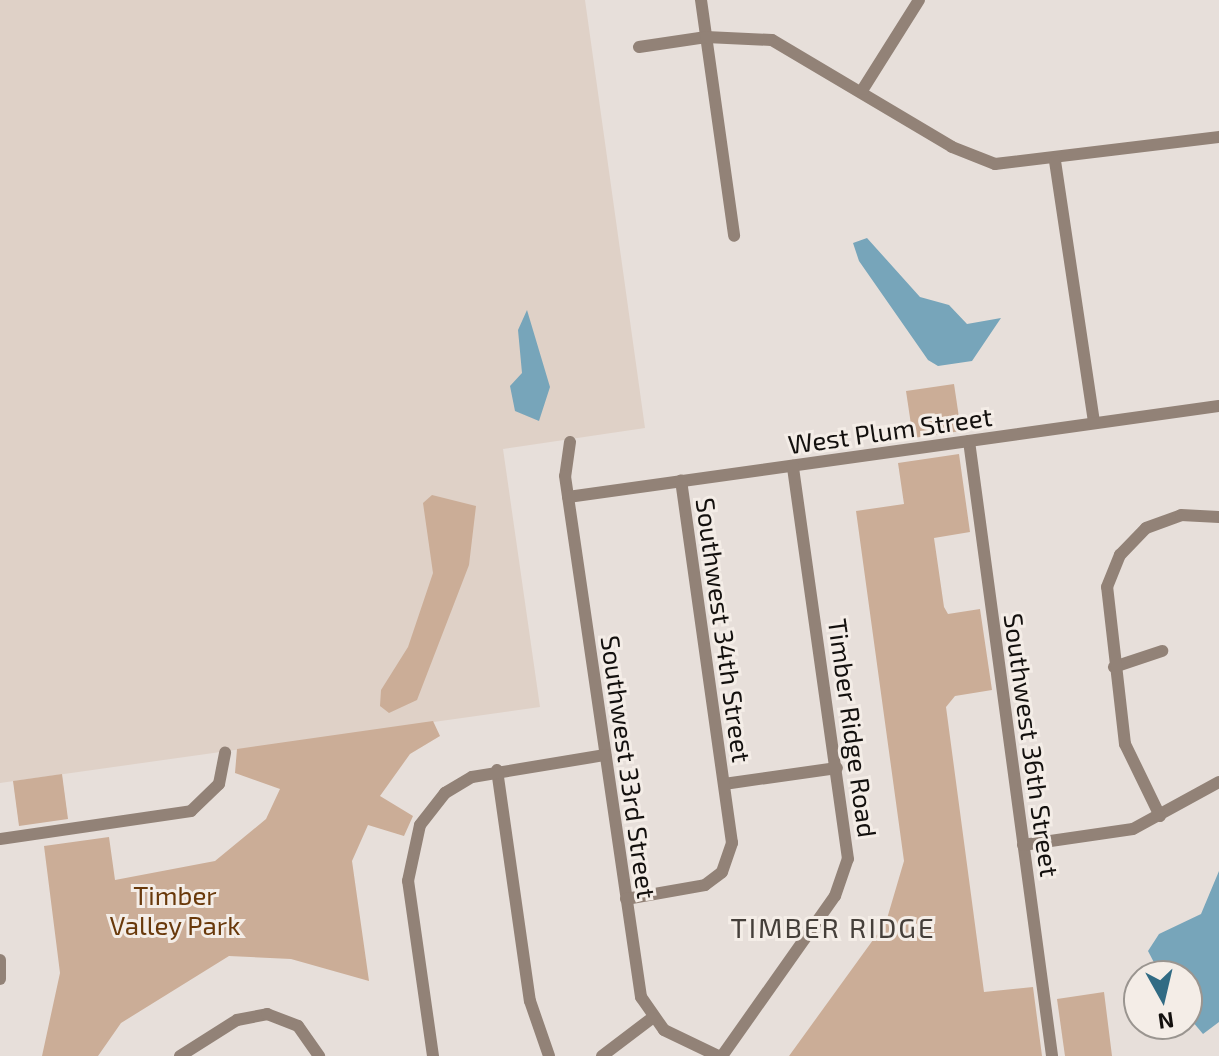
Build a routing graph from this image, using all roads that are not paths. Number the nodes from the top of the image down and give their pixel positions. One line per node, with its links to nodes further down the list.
1 (701, 0): 3 (street)
2 (919, 0): 5 (street)
3 (706, 37): 4 (street); 5 (street); 8 (street)
4 (639, 47)
5 (863, 89): 7 (street)
6 (1219, 137): 7 (street)
7 (1055, 161): 10 (street)
8 (734, 236)
9 (1219, 406): 10 (street, West Plum Street)
10 (1094, 423): 11 (street, West Plum Street)
11 (969, 441): 13 (street, West Plum Street); 27 (street, Southwest 36th Street)
12 (570, 442): 15 (street, Southwest 33rd Street)
13 (793, 466): 14 (street, West Plum Street); 21 (street, Timber Ridge Road)
14 (681, 481): 15 (street, West Plum Street); 24 (street, Southwest 34th Street)
15 (568, 497): 20 (street, Southwest 33rd Street)
16 (1219, 517): 18 (street)
17 (1162, 651): 18 (street)
18 (1114, 667): 25 (street)
19 (225, 753): 26 (street)
20 (605, 755): 22 (street); 28 (street, Southwest 33rd Street)
21 (837, 768): 24 (street); 37 (street, Timber Ridge Road)
22 (497, 770): 34 (street); 35 (street)
23 (1219, 782): 25 (street)
24 (724, 784): 28 (street, Southwest 34th Street)
25 (1160, 816): 27 (street)
26 (0, 839)
27 (1023, 845): 38 (street, Southwest 36th Street)
28 (626, 899): 31 (street, Southwest 33rd Street)
29 (0, 960): 30 (street)
30 (0, 979)
31 (652, 1018): 36 (street); 37 (street)
32 (180, 1056): 33 (street)
33 (319, 1056)
34 (433, 1056)
35 (549, 1056)
36 (602, 1056)
37 (720, 1056)
38 (1052, 1056)

